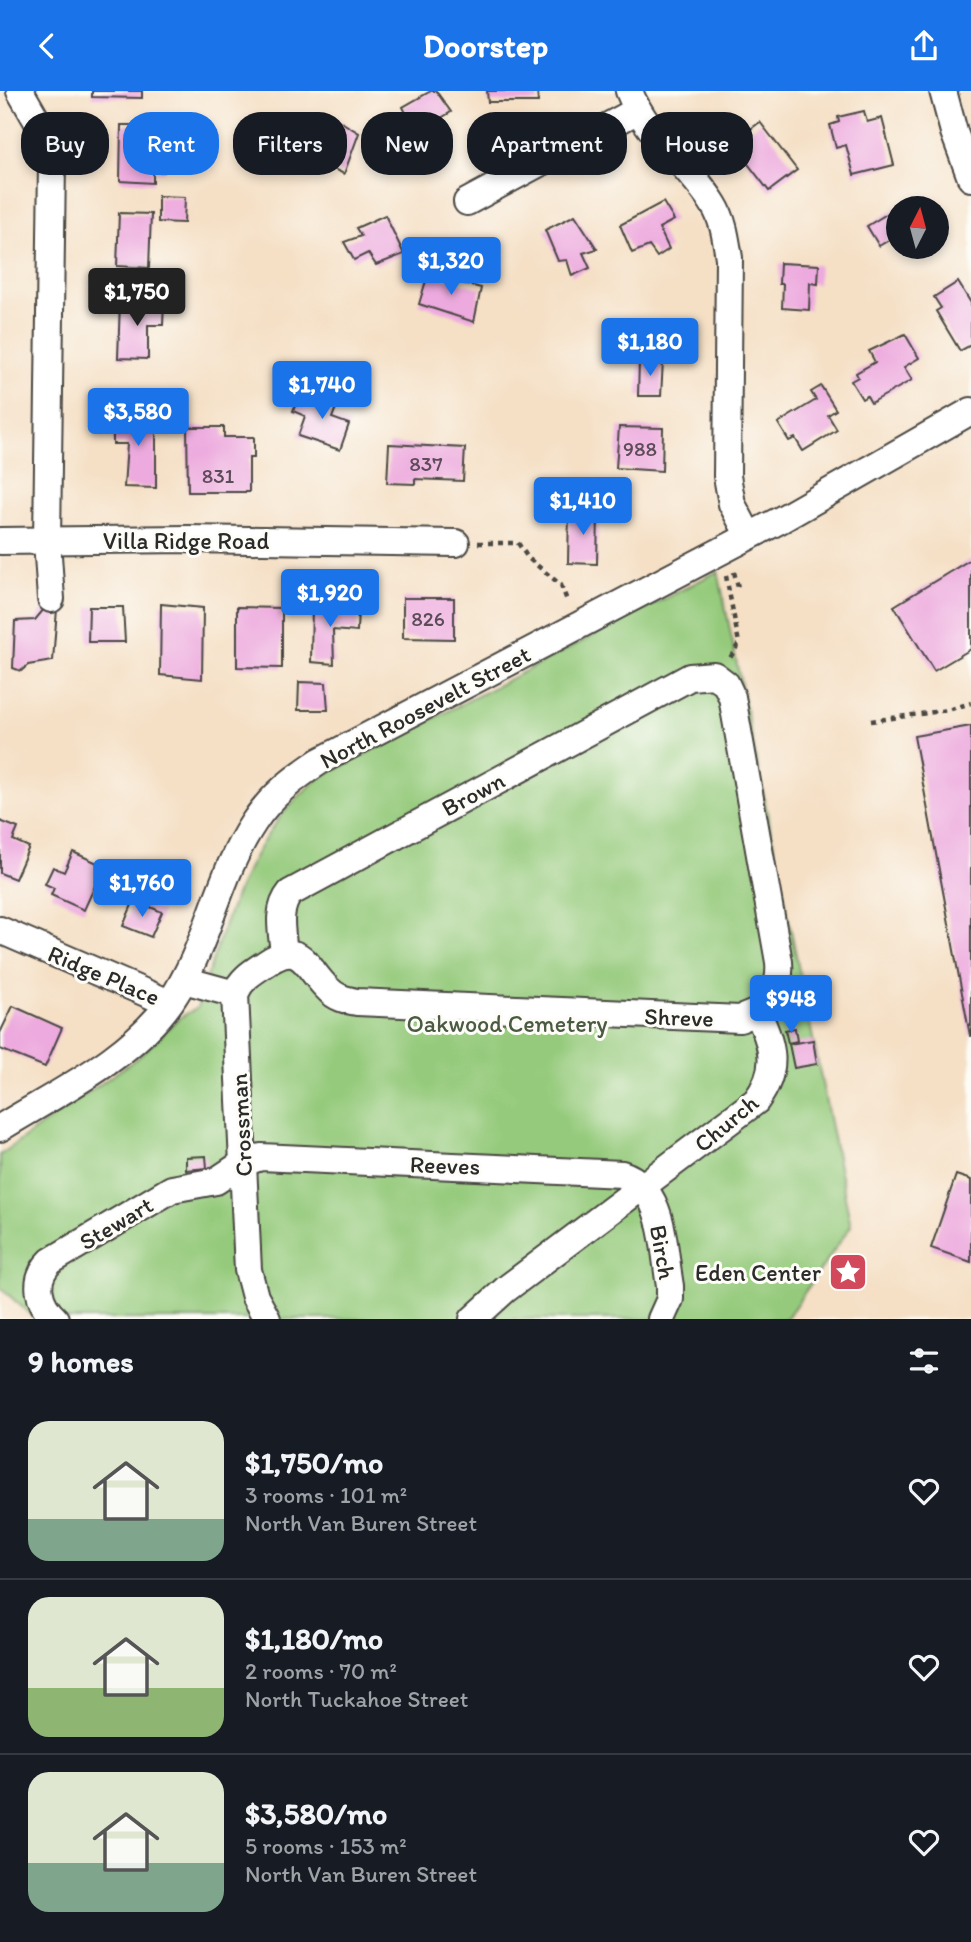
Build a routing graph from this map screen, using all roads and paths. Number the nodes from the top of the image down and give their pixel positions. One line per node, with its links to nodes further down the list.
1 (20, 91): 9 (street)
2 (943, 91): 4 (street)
3 (634, 101): 5 (street); 7 (street)
4 (971, 178)
5 (467, 202)
6 (971, 411): 7 (street, North Roosevelt Street)
7 (749, 536): 15 (street, North Roosevelt Street)
8 (0, 541): 9 (street, Villa Ridge Road)
9 (47, 541): 10 (street, Villa Ridge Road); 14 (street)
10 (456, 543): 15 (path)
11 (734, 572): 13 (path)
12 (726, 576): 16 (path)
13 (739, 591)
14 (51, 599)
15 (578, 627): 21 (street, North Roosevelt Street)
16 (714, 675): 20 (street, Brown); 24 (street)
17 (971, 703): 18 (path)
18 (871, 721)
19 (0, 930): 23 (street, Ridge Place)
20 (284, 953): 22 (street); 24 (street, Shreve)
21 (184, 980): 22 (street); 23 (street, North Roosevelt Street)
22 (235, 994): 26 (street, Crossman)
23 (169, 1003): 25 (street, North Roosevelt Street)
24 (757, 1013): 27 (street, Church)
25 (0, 1128)
26 (243, 1163): 27 (street, Reeves); 28 (street, Stewart); 29 (street, Crossman)
27 (645, 1186): 30 (street, Church); 31 (street, Birch)
28 (55, 1319)
29 (267, 1319)
30 (472, 1319)
31 (662, 1319)

